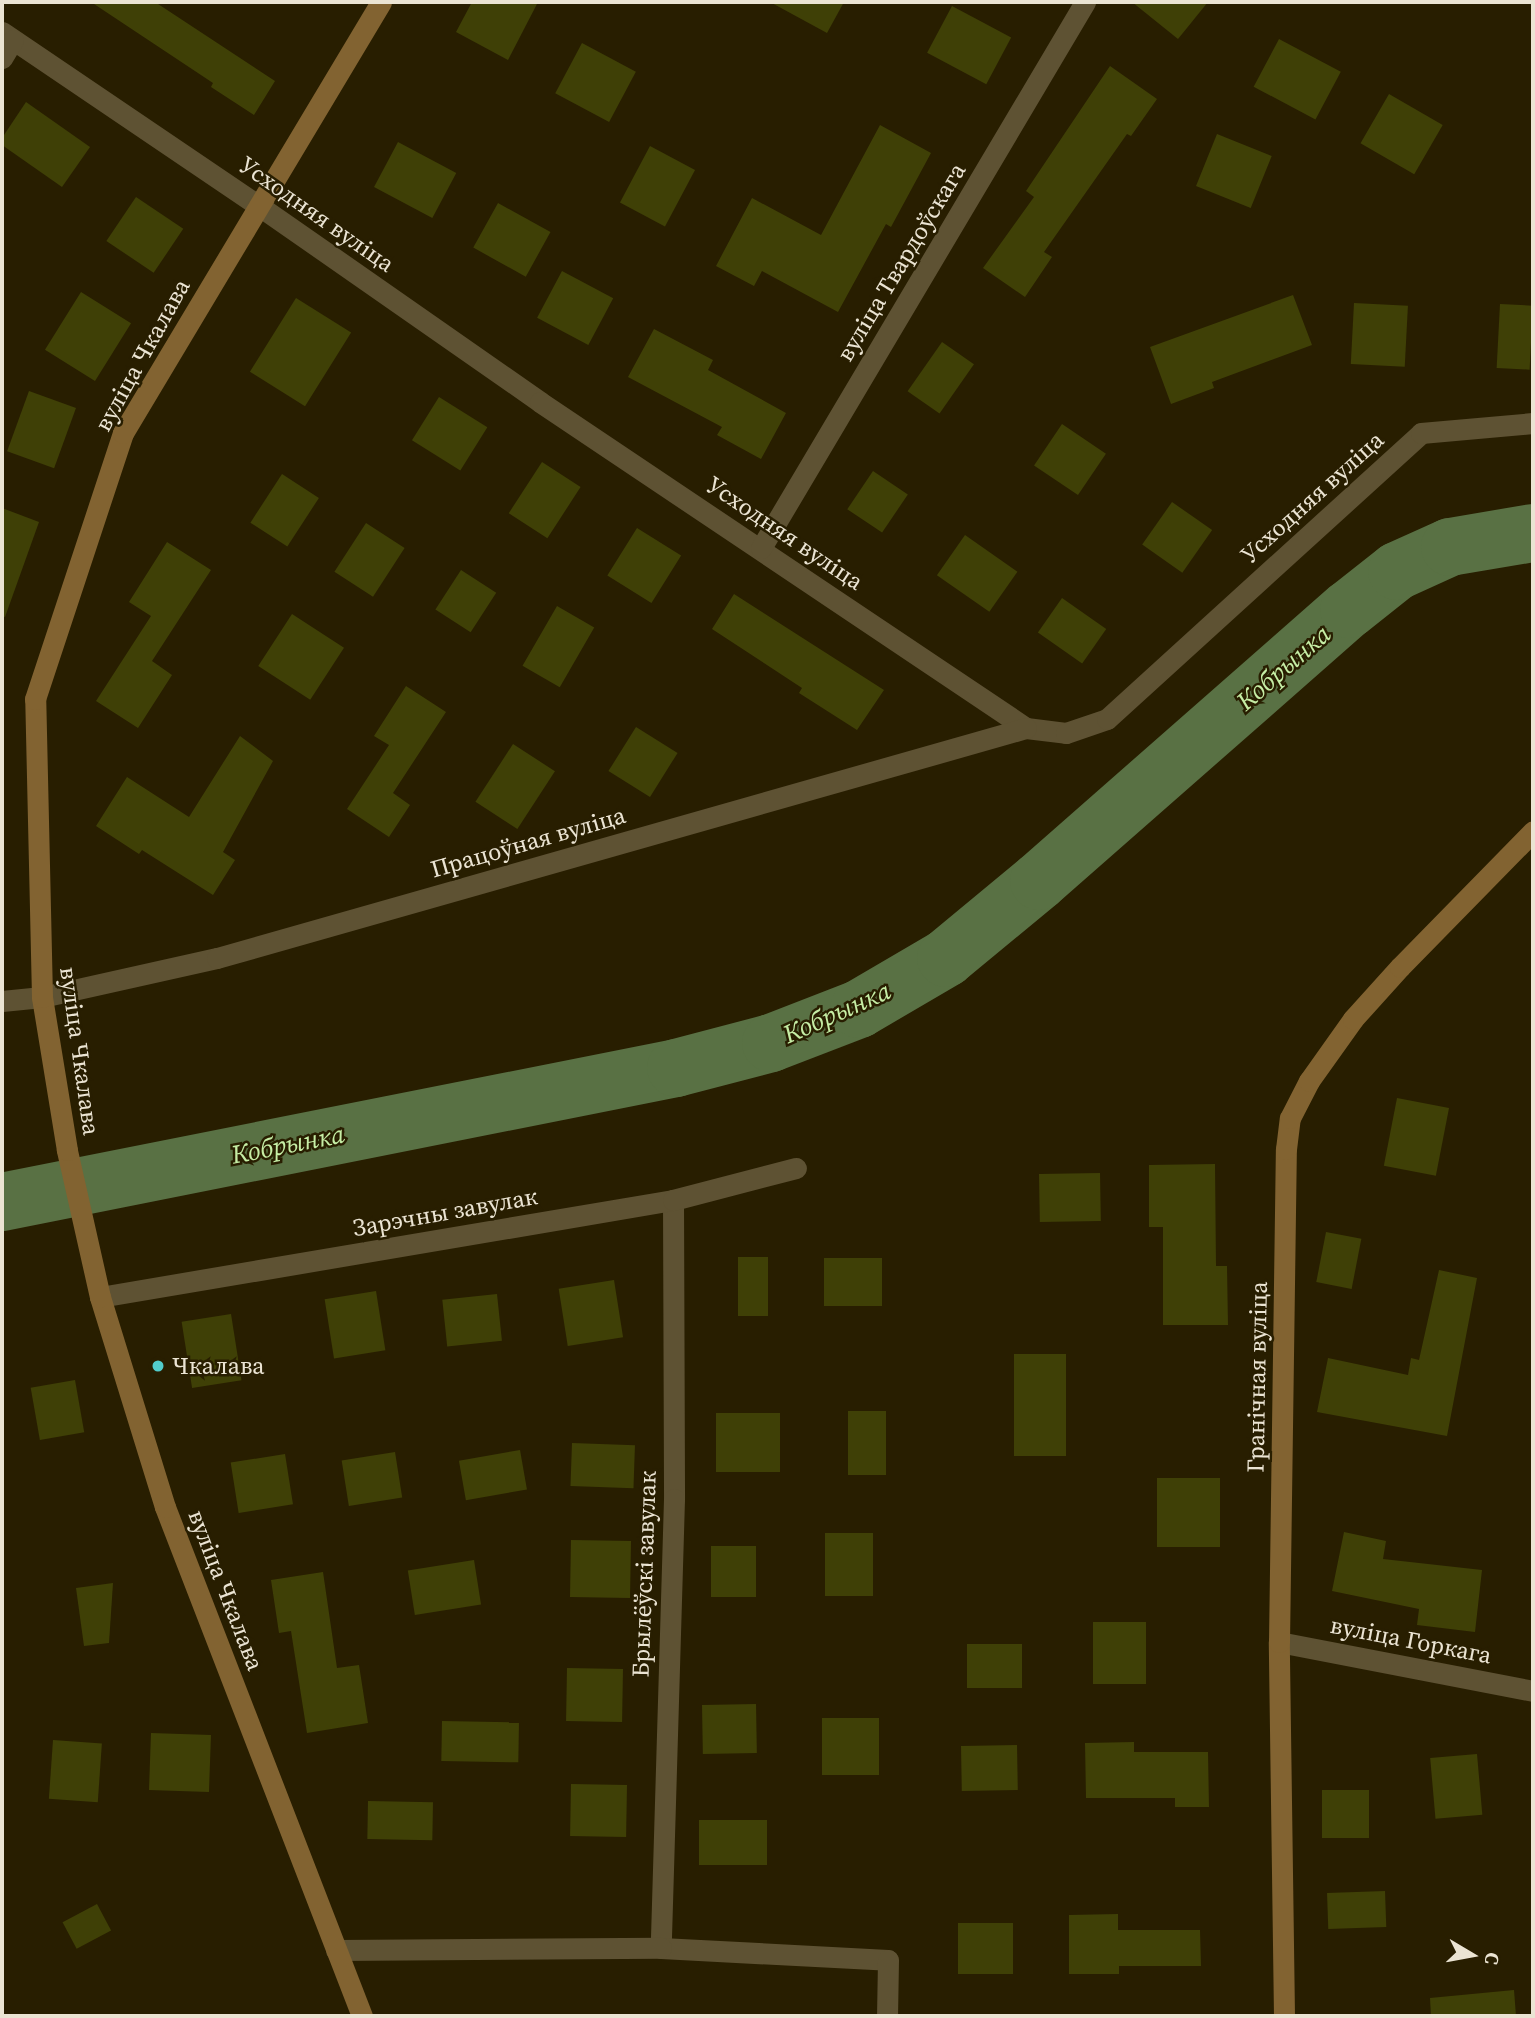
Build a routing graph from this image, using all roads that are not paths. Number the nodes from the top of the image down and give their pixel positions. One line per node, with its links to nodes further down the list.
1 (381, 2): 4 (main road, вуліца Чкалава)
2 (1085, 2): 6 (street, вуліца Твардоўскага)
3 (6, 43): 4 (street, Усходняя вуліца)
4 (258, 205): 6 (street, Усходняя вуліца); 9 (main road, вуліца Чкалава)
5 (1533, 423): 7 (street, Усходняя вуліца)
6 (761, 548): 7 (street, Усходняя вуліца)
7 (1027, 728): 9 (street, Працоўная вуліца)
8 (1533, 831): 14 (main road, Гранічная вуліца)
9 (42, 997): 10 (street, Працоўная вуліца); 13 (main road, вуліца Чкалава)
10 (2, 1001)
11 (796, 1168): 12 (street, Зарэчны завулак)
12 (673, 1200): 13 (street, Зарэчны завулак); 16 (street, Брылёўскі завулак)
13 (100, 1297): 17 (main road, вуліца Чкалава)
14 (1279, 1642): 15 (street, вуліца Горкага); 20 (main road, Гранічная вуліца)
15 (1533, 1690)
16 (661, 1948): 17 (street); 19 (street)
17 (337, 1950): 18 (main road, вуліца Чкалава)
18 (362, 2016)
19 (887, 2016)
20 (1284, 2016)

